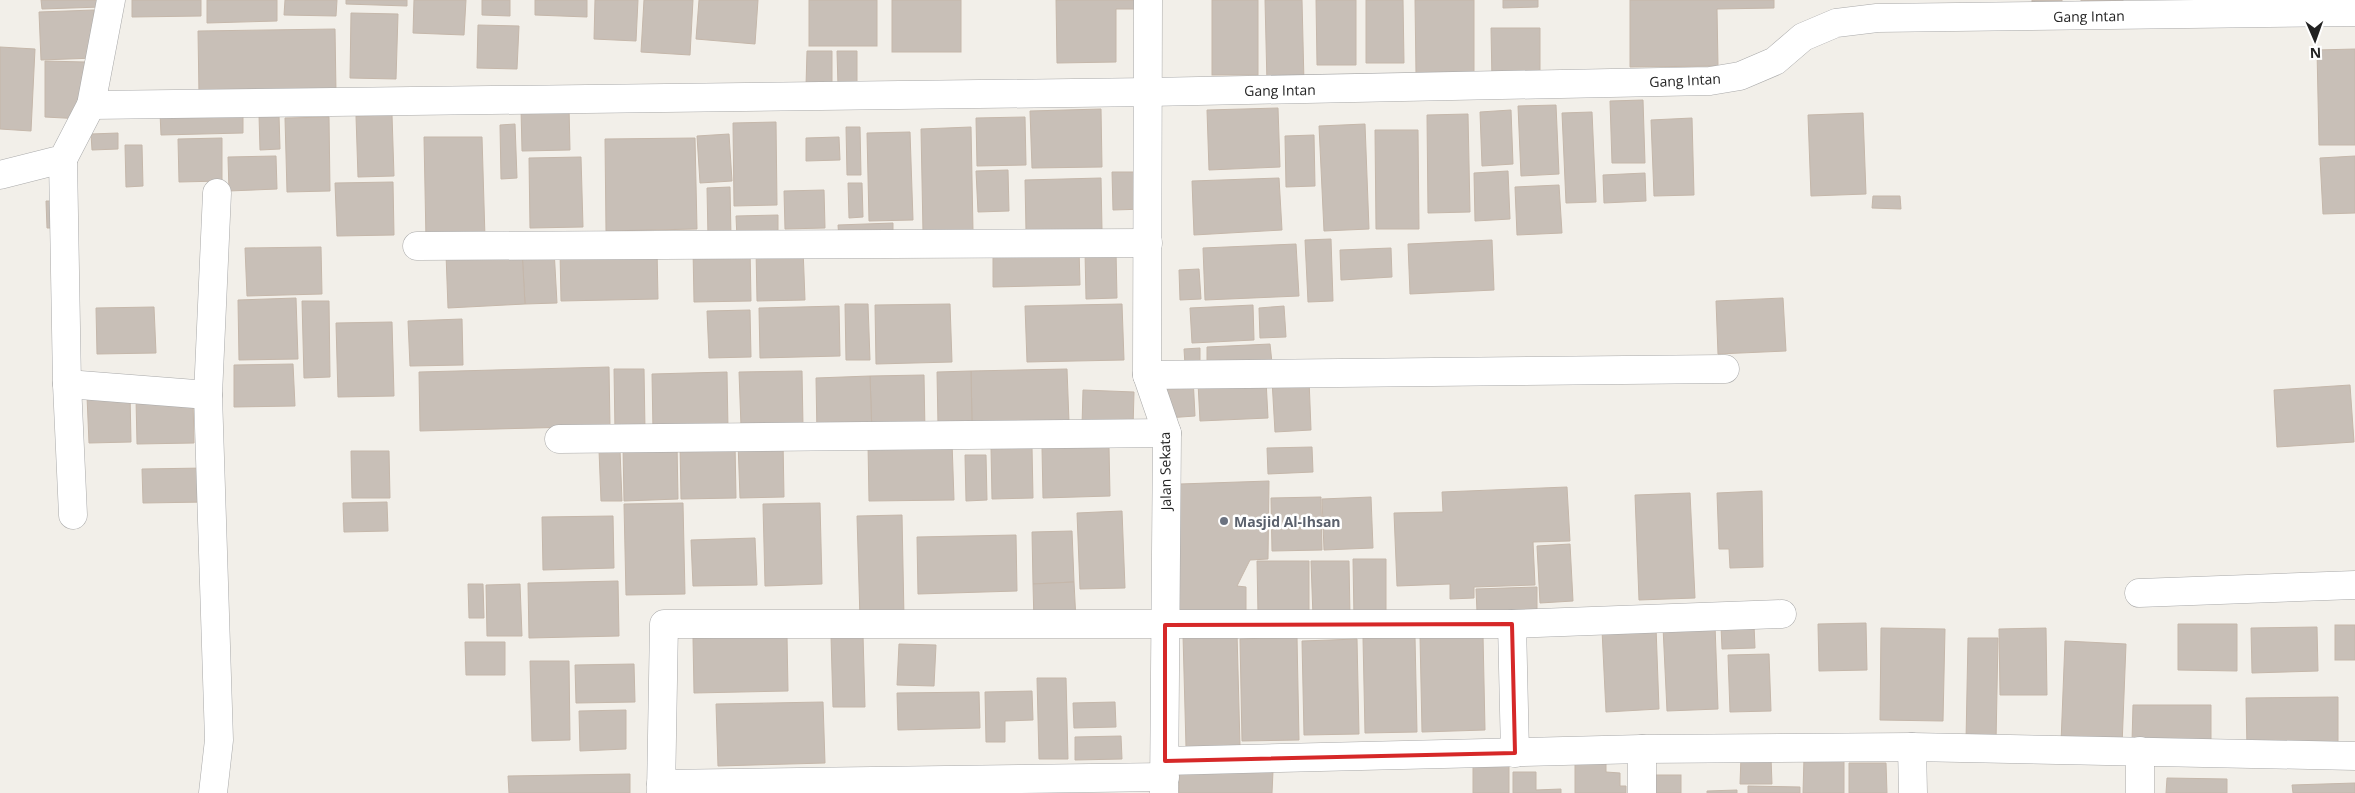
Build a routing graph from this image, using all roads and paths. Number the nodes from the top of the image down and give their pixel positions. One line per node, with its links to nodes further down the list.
1 (112, 0): 5 (street)
2 (1148, 0): 4 (street, Jalan Sekata)
3 (2355, 12): 4 (street, Gang Intan)
4 (1149, 92): 5 (street, Gang Intan); 9 (street, Jalan Sekata)
5 (91, 105): 6 (street)
6 (63, 159): 7 (street); 13 (street)
7 (0, 175)
8 (217, 194): 14 (street)
9 (1148, 243): 10 (street); 12 (street, Jalan Sekata)
10 (417, 246)
11 (1725, 369): 12 (street)
12 (1147, 375): 15 (street, Jalan Sekata)
13 (67, 384): 14 (street); 17 (street)
14 (208, 396): 30 (street)
15 (1167, 433): 16 (street); 22 (street, Jalan Sekata)
16 (559, 440)
17 (73, 515)
18 (2355, 585): 19 (street)
19 (2139, 593)
20 (1782, 614): 21 (street)
21 (1512, 624): 22 (street); 26 (street)
22 (1165, 625): 28 (street, Jalan Sekata); 29 (street)
23 (1912, 747): 24 (street); 25 (street); 32 (street)
24 (1642, 749): 26 (street); 31 (street)
25 (2140, 751): 27 (street); 33 (street)
26 (1515, 753): 28 (street)
27 (2355, 756)
28 (1164, 777): 29 (street)
29 (661, 789)
30 (213, 793)
31 (1642, 793)
32 (1913, 793)
33 (2140, 793)

